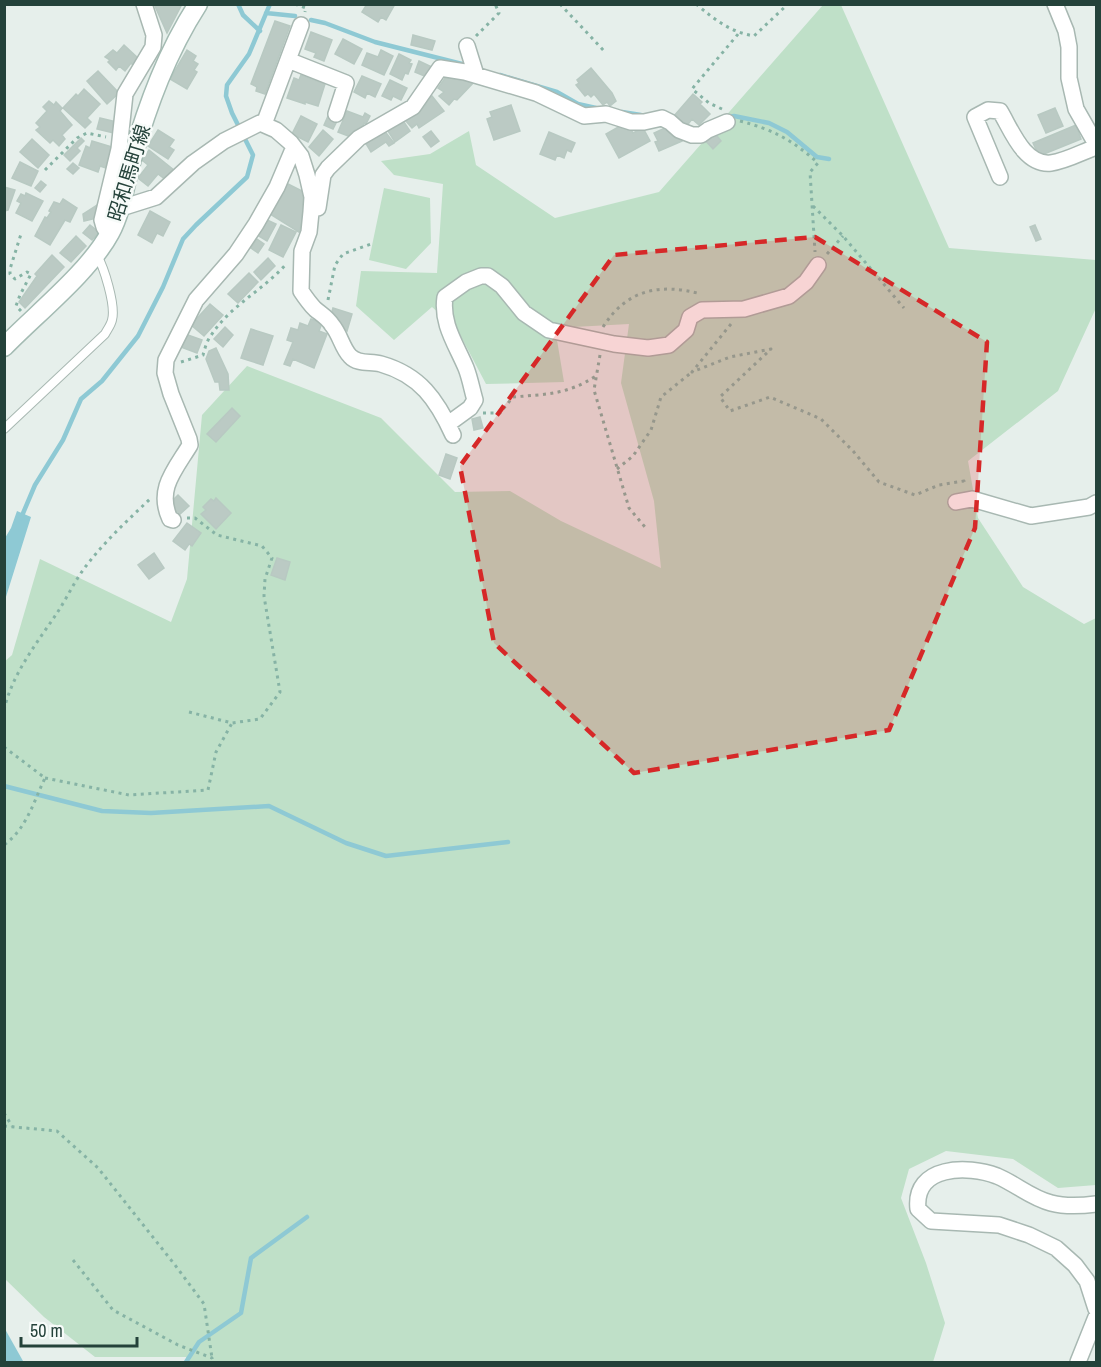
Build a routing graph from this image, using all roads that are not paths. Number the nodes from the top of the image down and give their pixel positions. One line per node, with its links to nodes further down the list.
1 (144, 4): 16 (street)
2 (198, 4): 14 (main road, 昭和馬町線)
3 (1055, 4): 11 (street)
4 (300, 25): 6 (street)
5 (469, 52): 7 (street)
6 (288, 60): 8 (street); 10 (street)
7 (476, 75): 9 (street); 15 (street)
8 (336, 114)
9 (726, 117)
10 (264, 124): 12 (street); 14 (street)
11 (1096, 145): 13 (street)
12 (294, 147): 15 (street); 23 (street)
13 (1000, 177)
14 (118, 209): 16 (main road, 昭和馬町線)
15 (309, 232): 18 (street)
16 (109, 235): 17 (main road, 昭和馬町線)
17 (96, 253): 19 (main road, 昭和馬町線); 20 (lane)
18 (817, 267)
19 (4, 347)
20 (4, 429)
21 (956, 502): 22 (street)
22 (1096, 503)
23 (173, 520)
24 (1096, 1204): 25 (street)
25 (1096, 1309)
26 (1096, 1317): 27 (street)
27 (1078, 1362)

